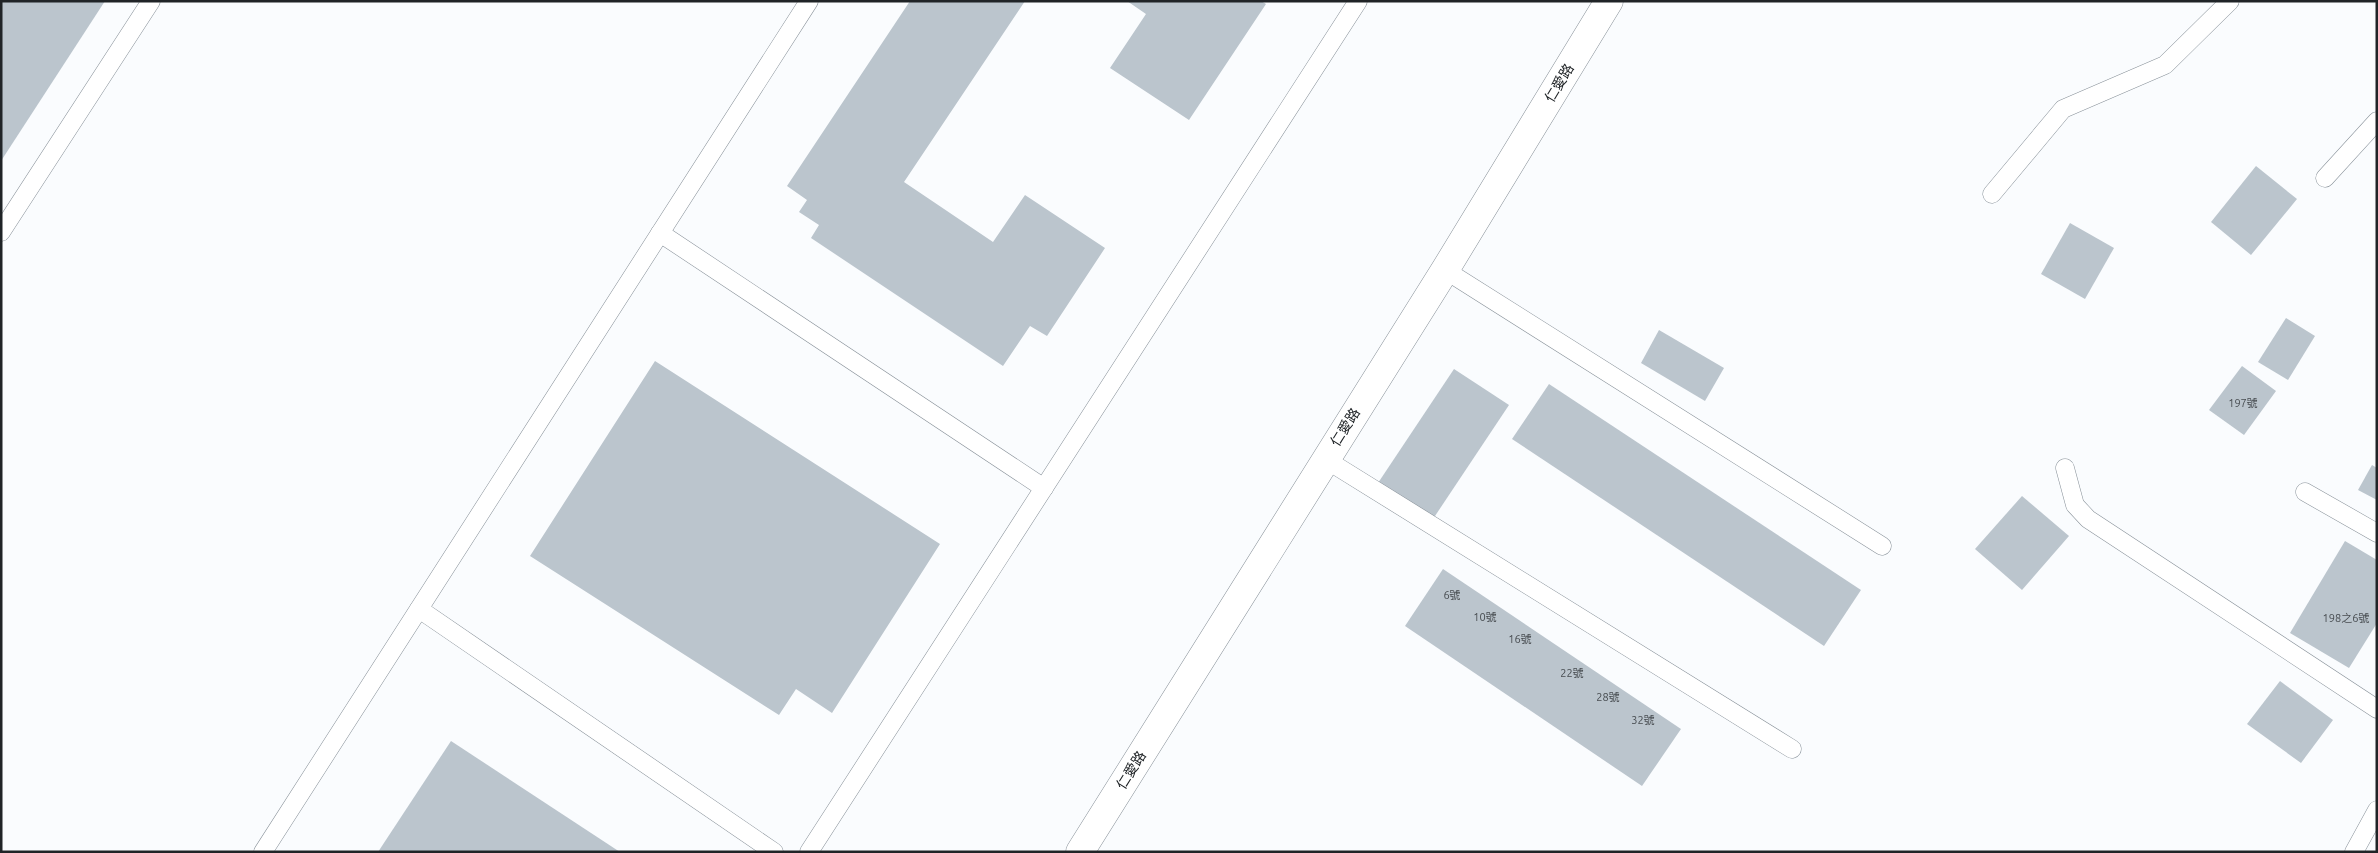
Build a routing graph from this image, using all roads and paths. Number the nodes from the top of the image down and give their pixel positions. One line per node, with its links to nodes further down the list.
1 (151, 1): 9 (lane)
2 (809, 1): 10 (lane)
3 (1358, 1): 14 (lane)
4 (1610, 1): 11 (street, 仁愛路)
5 (2230, 1): 8 (lane)
6 (2377, 120): 7 (lane)
7 (2325, 178)
8 (1992, 194)
9 (1, 232)
10 (660, 233): 14 (lane); 18 (lane)
11 (1445, 270): 12 (street, 仁愛路); 17 (lane)
12 (1325, 459): 20 (lane); 25 (street, 仁愛路)
13 (2066, 468): 19 (lane)
14 (1044, 488): 24 (lane)
15 (2305, 492): 16 (lane)
16 (2377, 533)
17 (1882, 546)
18 (419, 608): 22 (lane); 23 (lane)
19 (2377, 709)
20 (1792, 749)
21 (2377, 810): 26 (lane)
22 (263, 852)
23 (774, 852)
24 (809, 852)
25 (1080, 852)
26 (2354, 852)

